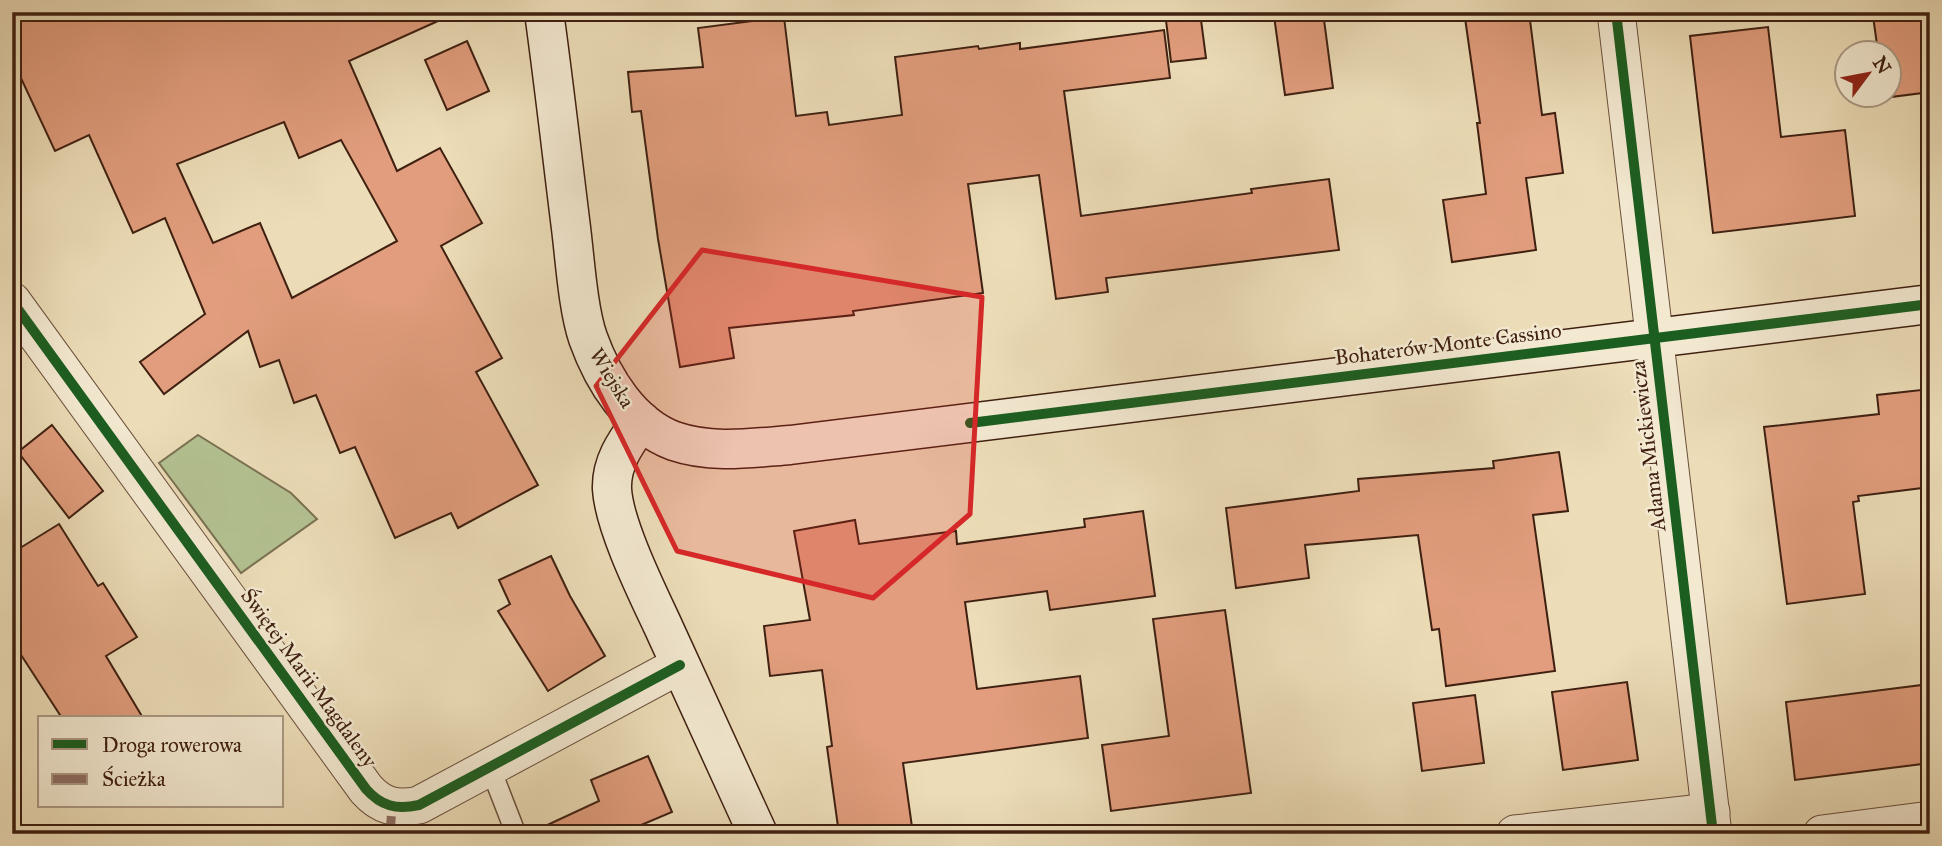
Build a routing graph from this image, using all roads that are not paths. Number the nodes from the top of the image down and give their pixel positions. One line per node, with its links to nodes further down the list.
1 (544, 12): 6 (street, Wiejska)
2 (1616, 12): 5 (street, Adama Mickiewicza)
3 (12, 301): 8 (street, Świętej Marii Magdaleny)
4 (1930, 304): 5 (street, Bohaterów Monte Cassino)
5 (1655, 337): 6 (street, Bohaterów Monte Cassino); 10 (street, Adama Mickiewicza)
6 (640, 421): 7 (street, Wiejska)
7 (680, 665): 8 (street, Świętej Marii Magdaleny); 12 (street, Wiejska)
8 (490, 767): 11 (lane)
9 (1930, 820): 14 (street)
10 (1712, 823): 13 (street)
11 (516, 834)
12 (758, 834)
13 (1515, 834)
14 (1822, 834)

